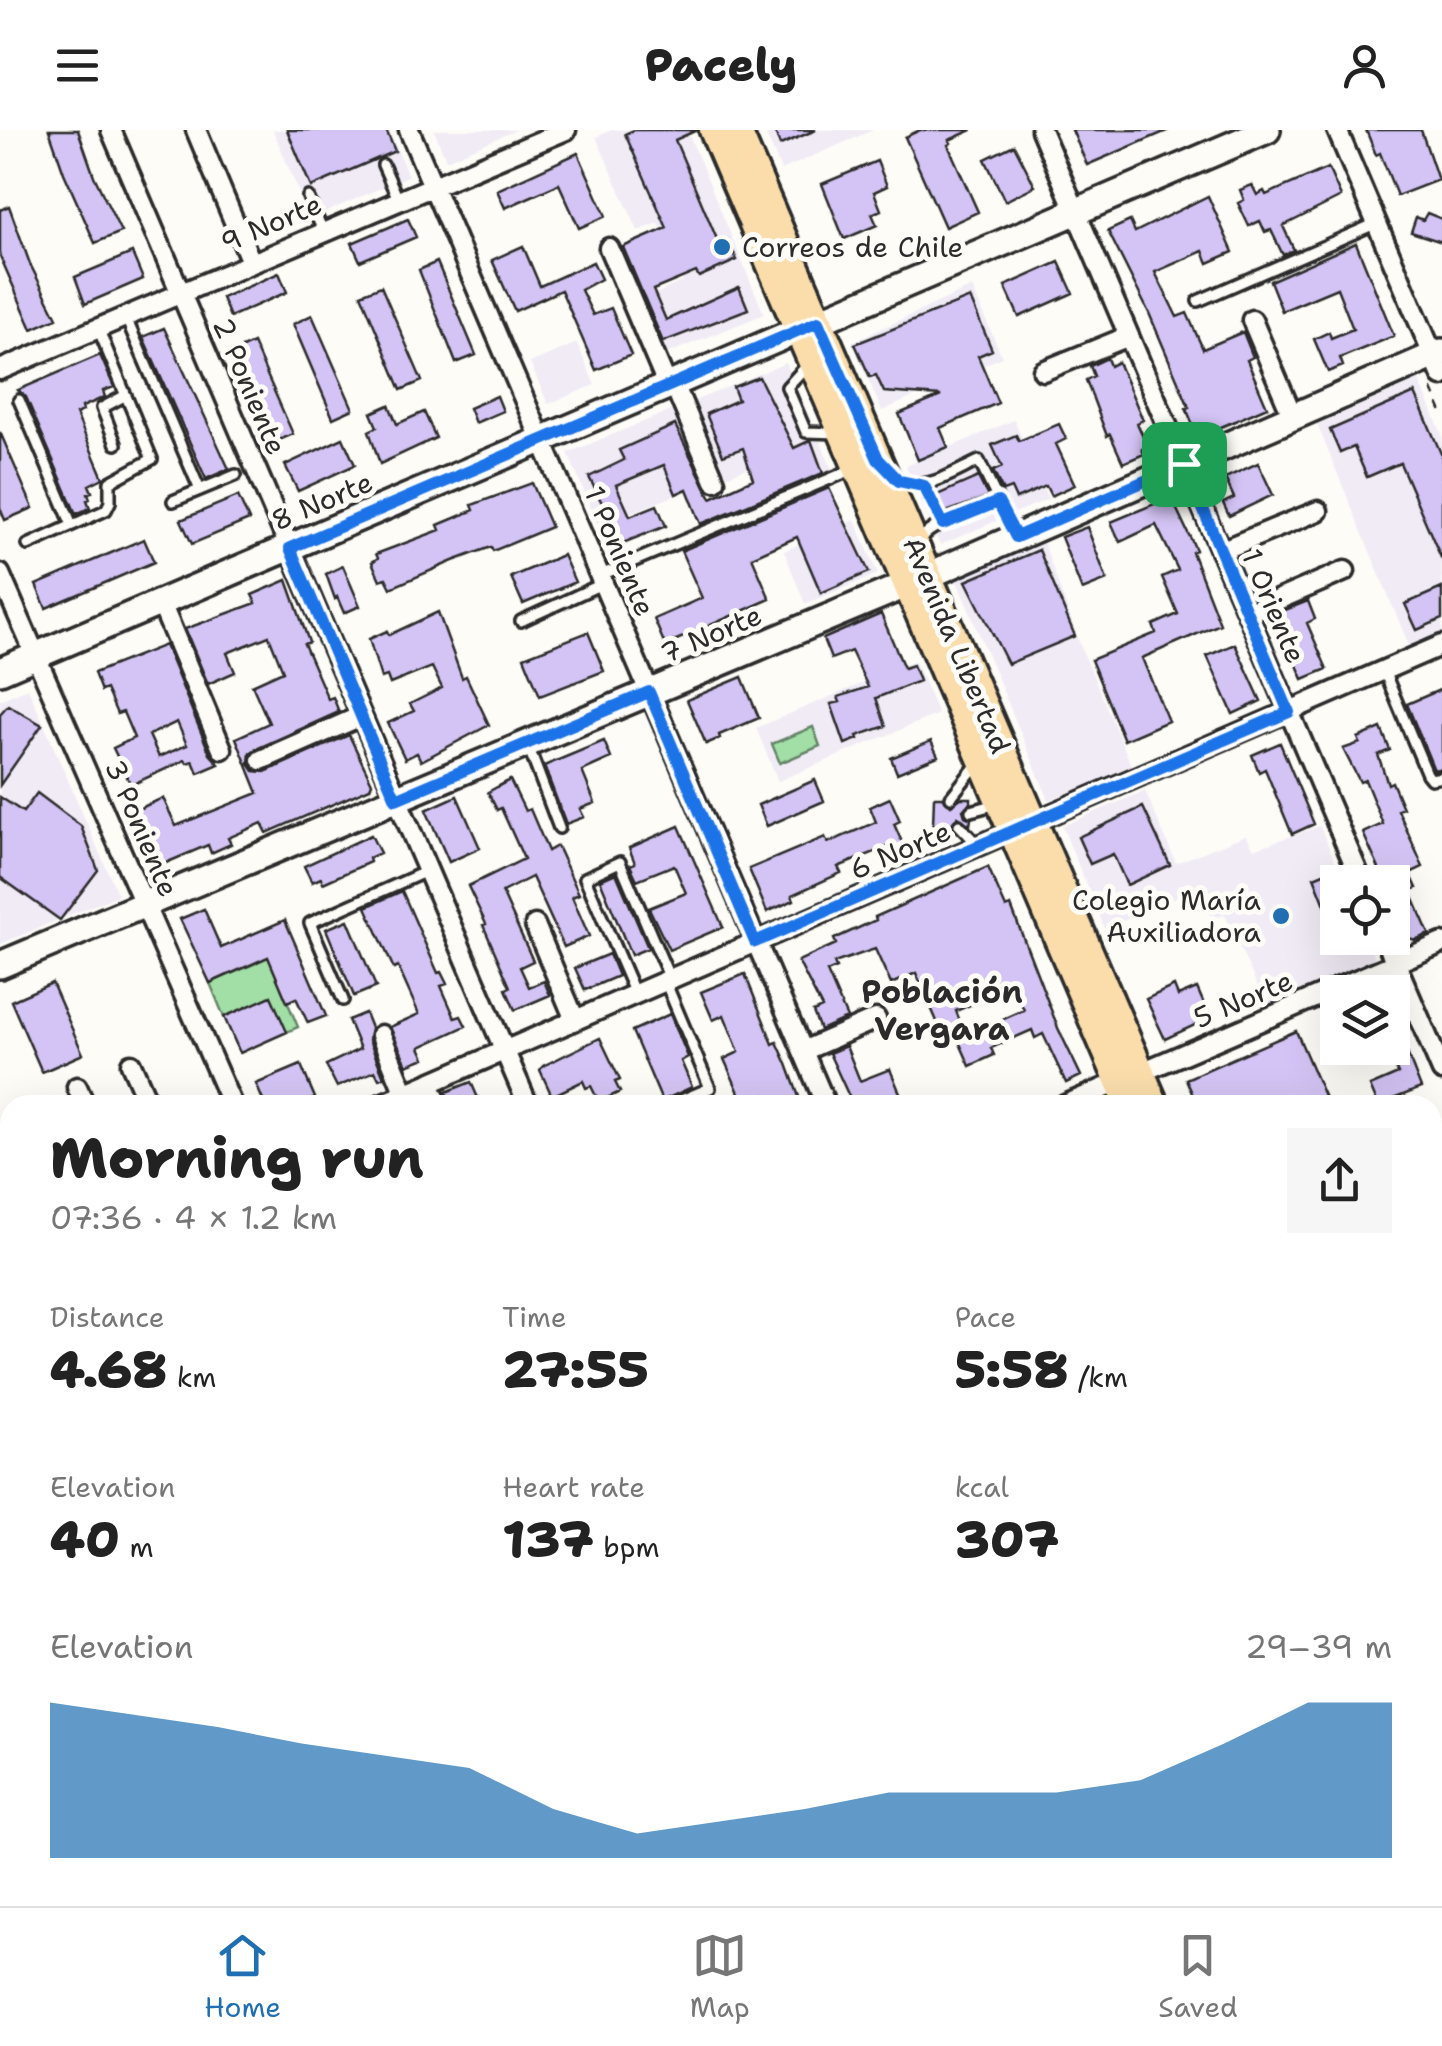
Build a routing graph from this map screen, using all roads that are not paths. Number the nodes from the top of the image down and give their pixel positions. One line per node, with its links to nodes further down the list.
1 (111, 130): 19 (street, 2 Poniente)
2 (196, 130): 18 (street)
3 (409, 130): 11 (street, 1 Poniente)
4 (714, 130): 23 (main road, Avenida Libertad)
5 (736, 130): 23 (main road, Avenida Libertad)
6 (1041, 130): 14 (street, 1 Oriente)
7 (1268, 130): 14 (street, 8 Norte)
8 (1337, 130): 15 (street)
9 (553, 132): 11 (street, 9 Norte)
10 (383, 165): 13 (lane)
11 (433, 185): 13 (street, 9 Norte); 33 (street, 1 Poniente)
12 (308, 197): 16 (lane)
13 (398, 199): 16 (street, 9 Norte)
14 (1076, 212): 23 (street, 8 Norte); 25 (street, 1 Oriente)
15 (1377, 224): 20 (lane); 26 (street)
16 (323, 231): 18 (street, 9 Norte)
17 (610, 248): 29 (street)
18 (251, 262): 19 (street, 9 Norte)
19 (180, 292): 21 (street, 9 Norte); 49 (street, 2 Poniente)
20 (1198, 302)
21 (126, 316): 24 (street, 9 Norte); 40 (lane)
22 (1252, 320): 32 (street)
23 (809, 327): 29 (street, 8 Norte); 35 (main road, Avenida Libertad); 35 (main road, Avenida Libertad)
24 (98, 328): 27 (street, 9 Norte); 30 (lane)
25 (1128, 336): 28 (street); 36 (street, 1 Oriente)
26 (1439, 361): 32 (street, 7 Norte)
27 (0, 370)
28 (1044, 371)
29 (671, 386): 33 (street, 8 Norte); 38 (street)
30 (126, 394): 34 (lane); 45 (lane)
31 (19, 400): 45 (lane)
32 (1293, 417): 36 (street, 7 Norte)
33 (543, 438): 49 (street, 8 Norte); 53 (street, 1 Poniente)
34 (116, 444)
35 (868, 463): 39 (lane); 48 (main road, Avenida Libertad); 53 (lane); 54 (main road, Avenida Libertad)
36 (1184, 464): 46 (street, 7 Norte); 50 (street, 1 Oriente)
37 (236, 474): 40 (lane)
38 (715, 481)
39 (924, 486): 42 (lane); 44 (lane)
40 (200, 490): 41 (lane)
41 (173, 501)
42 (998, 502): 44 (lane); 46 (lane)
43 (1318, 511): 50 (street)
44 (943, 524): 48 (lane)
45 (72, 525): 47 (lane)
46 (1016, 537): 54 (street, 7 Norte)
47 (28, 545)
48 (914, 547): 54 (main road, Avenida Libertad)
49 (290, 548): 55 (street, 8 Norte); 64 (street, 2 Poniente)
50 (1220, 551): 56 (street, 1 Oriente)
51 (1345, 571): 56 (street)
52 (0, 574): 59 (street, 3 Poniente)
53 (603, 579): 57 (lane); 62 (street, 1 Poniente)
54 (918, 580): 62 (street, 7 Norte); 67 (main road, Avenida Libertad); 75 (main road, Avenida Libertad)
55 (161, 602): 59 (street, 8 Norte); 66 (street)
56 (1247, 613): 63 (street, 1 Oriente)
57 (520, 621)
58 (1442, 646): 61 (street, 6 Norte)
59 (37, 655): 60 (street, 8 Norte); 80 (street, 3 Poniente)
60 (0, 671)
61 (1384, 671): 63 (street, 6 Norte); 69 (lane)
62 (649, 692): 65 (street, 7 Norte); 82 (street, 1 Poniente)
63 (1289, 712): 75 (street, 6 Norte); 78 (street, 1 Oriente)
64 (361, 716): 68 (street); 71 (street, 2 Poniente)
65 (527, 744): 71 (street, 7 Norte); 76 (lane)
66 (222, 749)
67 (983, 758): 70 (lane); 72 (main road, Avenida Libertad)
68 (260, 760)
69 (1442, 776)
70 (951, 798)
71 (396, 799): 79 (street, 2 Poniente); 80 (street, 7 Norte)
72 (1002, 802): 73 (lane); 75 (main road, Avenida Libertad)
73 (971, 811)
74 (960, 825): 77 (lane)
75 (1024, 826): 77 (street, 6 Norte); 98 (main road, Avenida Libertad)
76 (559, 828)
77 (979, 846): 82 (street, 6 Norte)
78 (1355, 865)
79 (427, 871): 89 (lane); 93 (street, 2 Poniente)
80 (145, 904): 86 (street, 7 Norte); 101 (street, 3 Poniente)
81 (535, 924): 91 (street)
82 (755, 942): 87 (street, 6 Norte); 94 (street, 1 Poniente)
83 (1442, 944): 85 (street, 5 Norte)
84 (1392, 955): 85 (street)
85 (1396, 963): 96 (street); 98 (street, 5 Norte)
86 (0, 965)
87 (668, 980): 88 (street, 6 Norte); 88 (lane); 104 (lane)
88 (635, 994): 91 (street, 6 Norte)
89 (344, 1000)
90 (876, 1019): 94 (street)
91 (575, 1020): 93 (street, 6 Norte)
92 (380, 1035): 99 (street)
93 (504, 1051): 97 (street, 6 Norte); 103 (street, 2 Poniente)
94 (804, 1051): 105 (street, 1 Poniente)
95 (131, 1064): 100 (street)
96 (1442, 1070)
97 (429, 1084): 99 (street, 6 Norte); 102 (street)
98 (1130, 1086): 106 (street, 5 Norte)
99 (405, 1094)
100 (144, 1095)
101 (228, 1095)
102 (434, 1095)
103 (524, 1095)
104 (694, 1095)
105 (822, 1095)
106 (1099, 1095)

